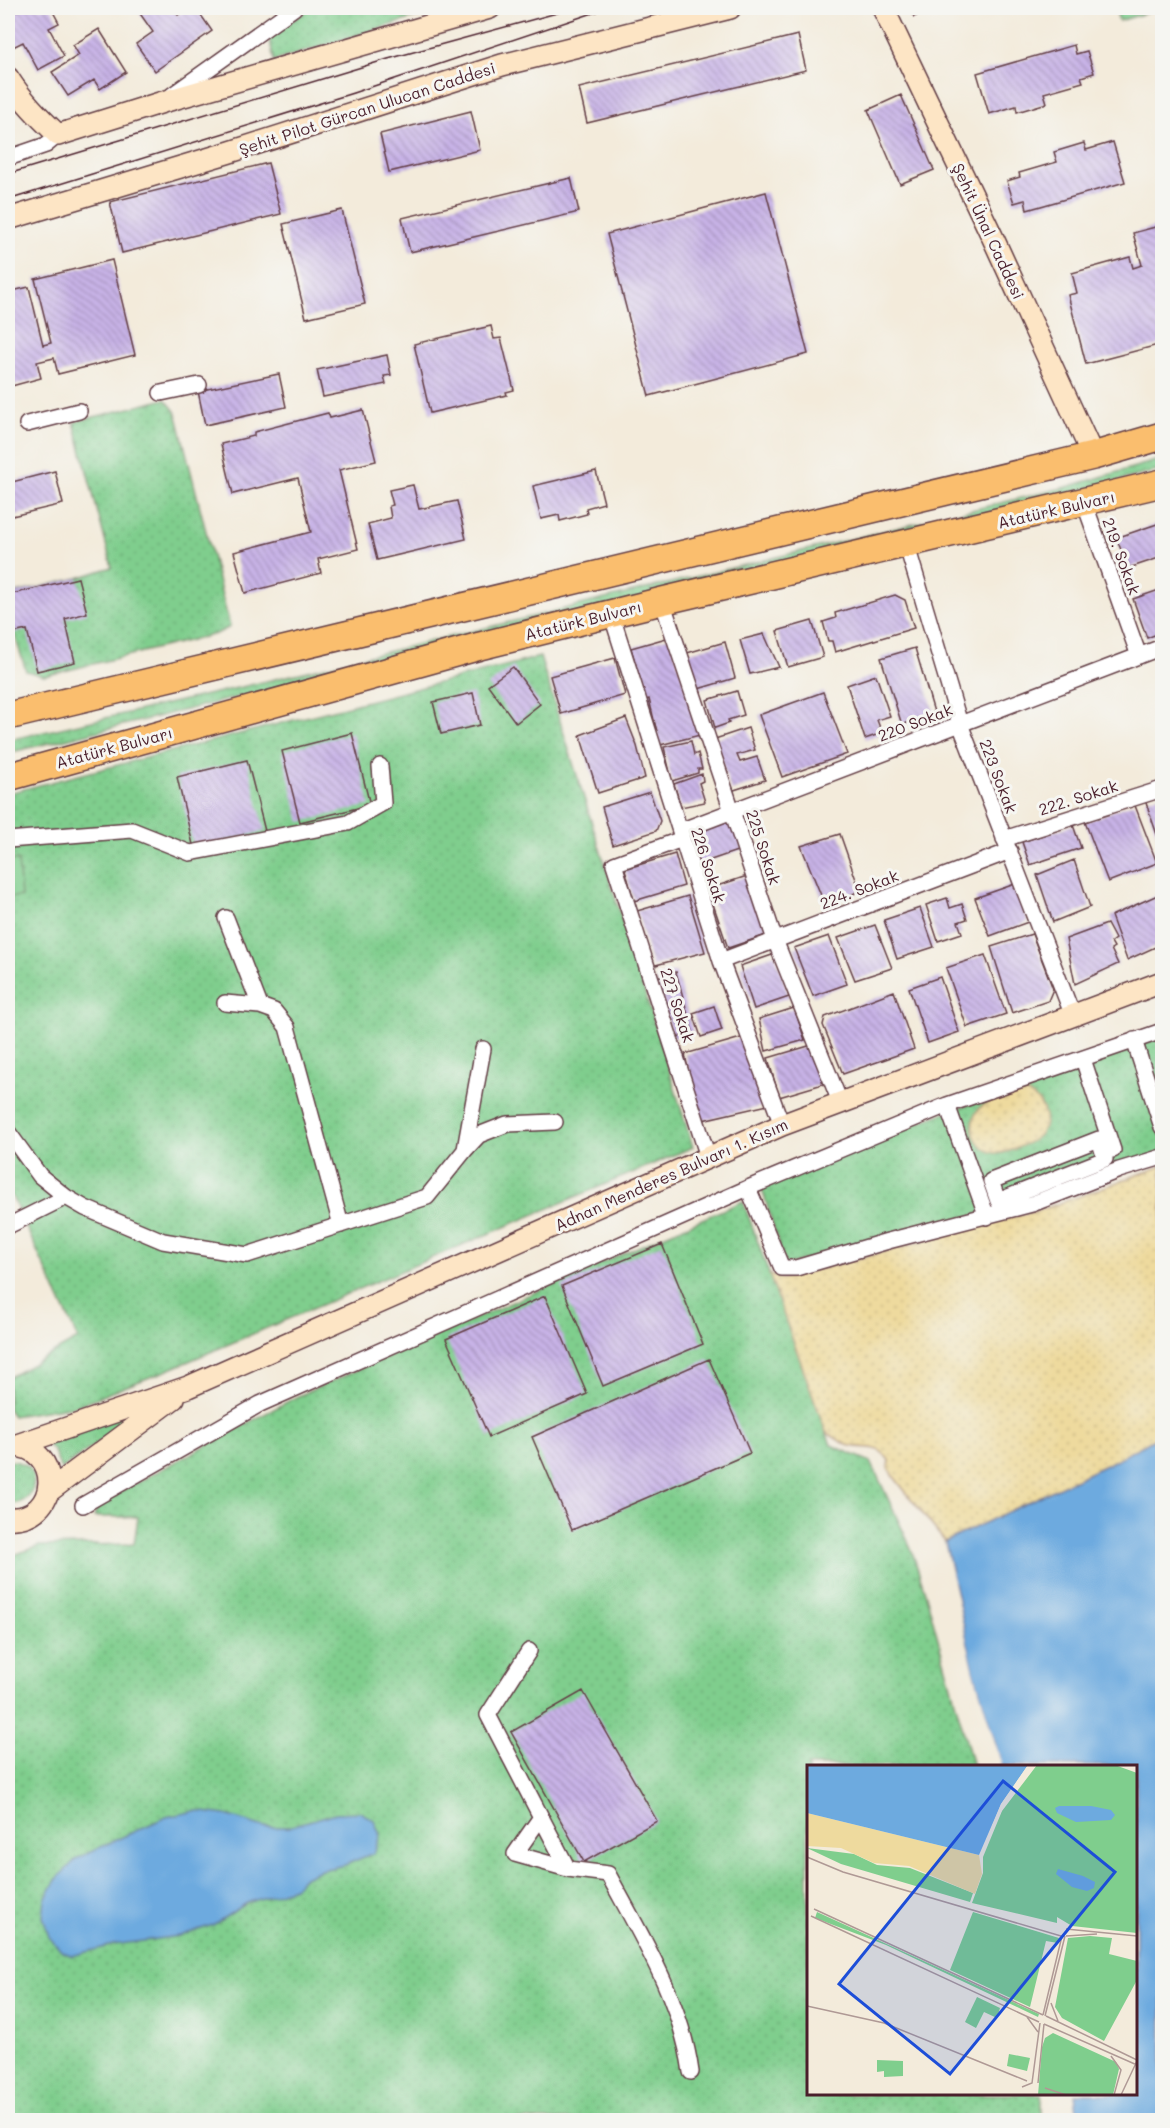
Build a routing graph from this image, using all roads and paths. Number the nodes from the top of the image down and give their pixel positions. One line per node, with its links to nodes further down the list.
1 (294, 8): 6 (street)
2 (486, 8): 6 (street)
3 (730, 8): 9 (street, Şehit Pilot Gürcan Ulucan Caddesi)
4 (883, 8): 15 (street, Şehit Ünal Caddesi)
5 (8, 78): 7 (street)
6 (163, 102): 7 (street)
7 (58, 135): 8 (street)
8 (8, 158)
9 (8, 219)
10 (199, 385): 11 (street)
11 (161, 393)
12 (79, 411): 13 (street)
13 (27, 424)
14 (1162, 436): 15 (highway)
15 (1093, 456): 23 (highway)
16 (1162, 483): 17 (highway, Atatürk Bulvarı)
17 (1084, 502): 18 (highway, Atatürk Bulvarı); 22 (street, 219. Sokak)
18 (906, 543): 19 (highway, Atatürk Bulvarı); 24 (street, 223 Sokak)
19 (662, 601): 20 (highway, Atatürk Bulvarı); 28 (street, 225 Sokak)
20 (611, 613): 26 (highway, Atatürk Bulvarı); 29 (street, 226 Sokak)
21 (1162, 647): 22 (street, 220 Sokak)
22 (1139, 656): 24 (street, 220 Sokak)
23 (8, 716)
24 (960, 724): 28 (street, 220 Sokak); 31 (street, 223 Sokak)
25 (381, 766): 30 (street)
26 (8, 777)
27 (1162, 789): 31 (street, 222. Sokak)
28 (733, 811): 29 (street, 220 Sokak); 34 (street, 225 Sokak)
29 (681, 835): 32 (street, 220 Sokak); 35 (street, 226 Sokak)
30 (8, 840)
31 (1007, 845): 34 (street, 224. Sokak); 39 (street, 223 Sokak)
32 (614, 864): 52 (street, 227 Sokak)
33 (226, 918): 38 (street)
34 (775, 940): 35 (street, 224. Sokak); 44 (street, 225 Sokak)
35 (721, 961): 47 (street, 226 Sokak)
36 (1162, 982): 39 (street, Adnan Menderes Bulvarı 1. Kısım)
37 (225, 1003): 38 (street)
38 (260, 1006): 59 (street)
39 (1073, 1016): 44 (street, Adnan Menderes Bulvarı 1. Kısım)
40 (1162, 1030): 41 (street)
41 (1134, 1040): 43 (street); 48 (street)
42 (483, 1049): 51 (street)
43 (1083, 1059): 45 (street); 50 (street)
44 (840, 1102): 47 (street, Adnan Menderes Bulvarı 1. Kısım)
45 (947, 1105): 55 (street); 56 (street)
46 (555, 1122): 51 (street)
47 (782, 1125): 52 (street, Adnan Menderes Bulvarı 1. Kısım)
48 (1162, 1127)
49 (8, 1132): 57 (street)
50 (1106, 1147): 54 (street); 56 (street); 56 (street)
51 (465, 1150): 59 (street)
52 (708, 1157): 61 (street, Adnan Menderes Bulvarı 1. Kısım)
53 (1162, 1157): 54 (street)
54 (1119, 1170): 58 (street)
55 (748, 1188): 58 (street); 64 (street)
56 (985, 1188): 58 (street)
57 (66, 1197): 59 (street); 60 (street)
58 (987, 1217)
59 (341, 1225)
60 (8, 1226)
61 (188, 1387): 62 (street, Adnan Menderes Bulvarı 1. Kısım); 63 (street, Adnan Menderes Bulvarı 1. Kısım)
62 (11, 1446): 63 (street)
63 (48, 1492): 65 (street, Adnan Menderes Bulvarı 1. Kısım)
64 (83, 1505)
65 (10, 1520)
66 (529, 1651): 67 (street)
67 (541, 1817): 68 (street); 68 (street)
68 (568, 1869): 69 (street)
69 (691, 2072)

